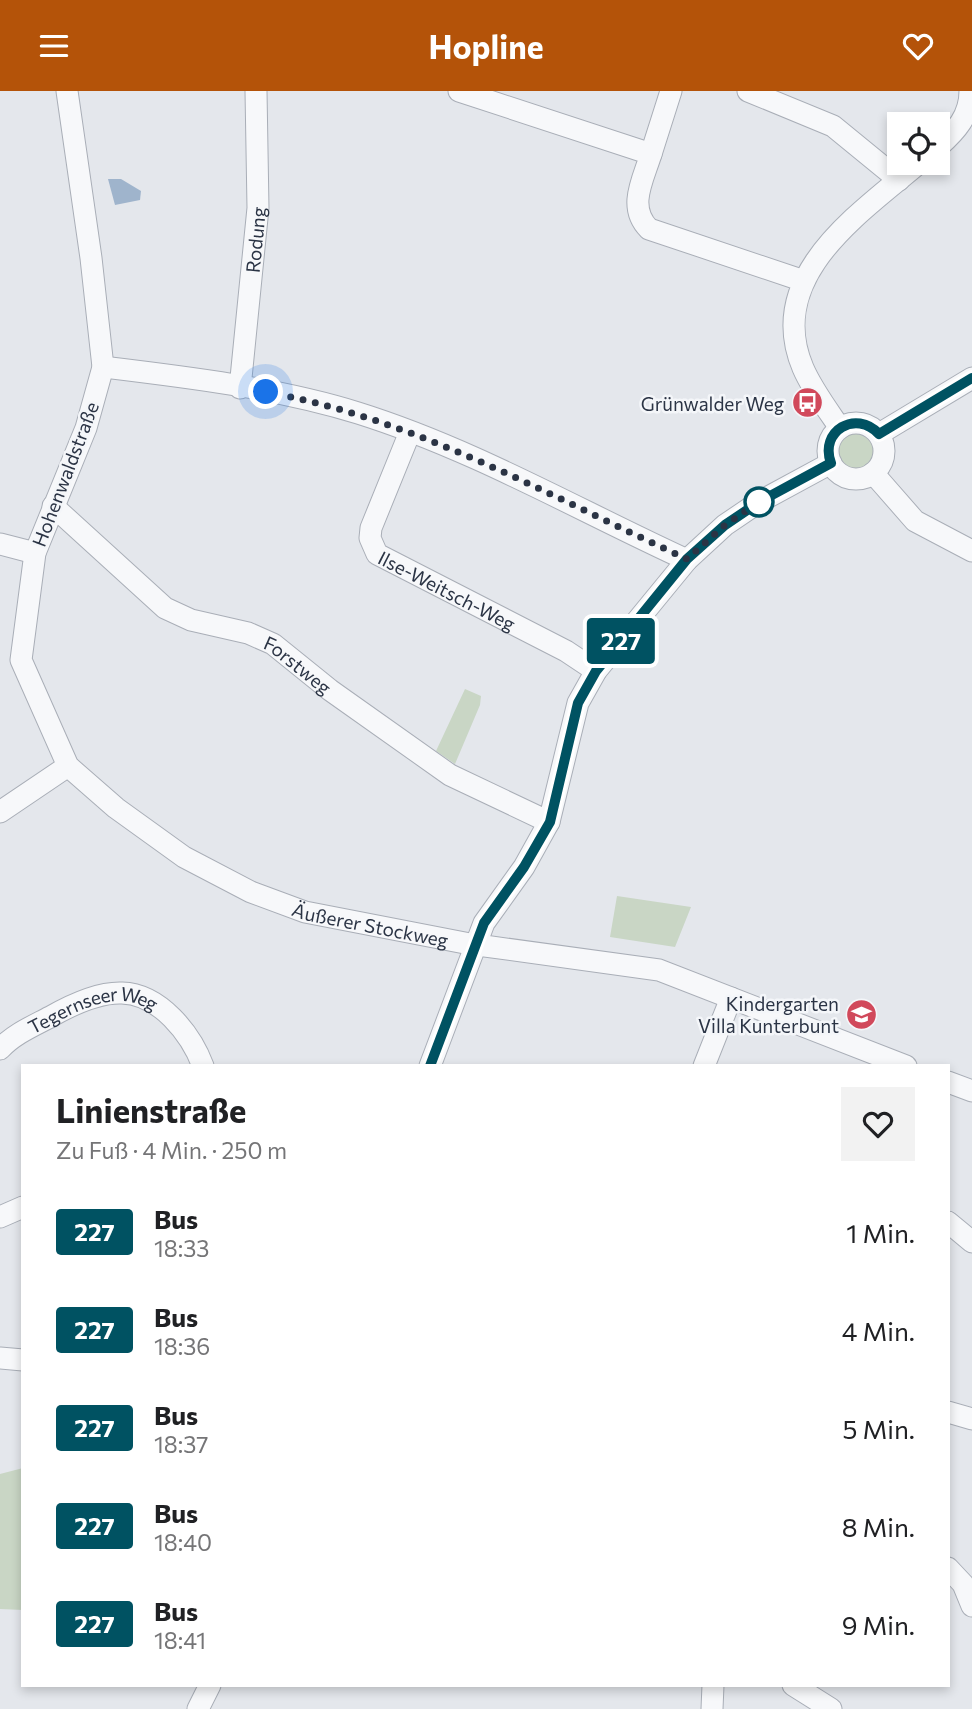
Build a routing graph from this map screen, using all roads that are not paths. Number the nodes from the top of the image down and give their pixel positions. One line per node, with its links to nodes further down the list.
1 (67, 91): 12 (street, Hohenwaldstraße)
2 (256, 91): 14 (street, Rodung)
3 (459, 91): 8 (street)
4 (671, 91): 8 (street)
5 (748, 91): 10 (street)
6 (970, 91): 7 (street)
7 (950, 134)
8 (651, 154): 11 (street)
9 (905, 175): 10 (street)
10 (899, 180): 11 (street)
11 (804, 281): 15 (street)
12 (103, 367): 14 (street); 20 (street, Hohenwaldstraße)
13 (972, 378): 17 (street)
14 (240, 388): 16 (street)
15 (840, 428): 17 (street); 18 (street)
16 (410, 432): 24 (street); 25 (street, Ilse-Weitsch-Weg)
17 (879, 434): 19 (street)
18 (831, 463): 19 (street); 24 (street)
19 (873, 473): 22 (street)
20 (53, 506): 23 (street, Hohenwaldstraße); 28 (street, Forstweg)
21 (0, 544): 23 (street)
22 (972, 551)
23 (35, 553): 26 (street, Hohenwaldstraße)
24 (687, 559): 25 (street)
25 (596, 671): 28 (street)
26 (68, 766): 27 (street); 29 (street, Äußerer Stockweg)
27 (0, 812)
28 (550, 822): 29 (street)
29 (475, 945): 30 (street, Äußerer Stockweg); 33 (street)
30 (731, 998): 34 (street); 35 (street, Äußerer Stockweg)
31 (0, 1049): 32 (street, Tegernseer Weg)
32 (202, 1064)
33 (431, 1064)
34 (705, 1064)
35 (898, 1064)
36 (950, 1083): 37 (street)
37 (972, 1091)
38 (21, 1208): 39 (street)
39 (0, 1217)
40 (950, 1225): 41 (street)
41 (972, 1242)
42 (0, 1358): 43 (street)
43 (21, 1360)
44 (950, 1413): 45 (street)
45 (972, 1419)
46 (950, 1570): 47 (street)
47 (972, 1605)
48 (209, 1687): 51 (street)
49 (713, 1687): 52 (street)
50 (796, 1687): 53 (street)
51 (200, 1709)
52 (712, 1709)
53 (831, 1709)

